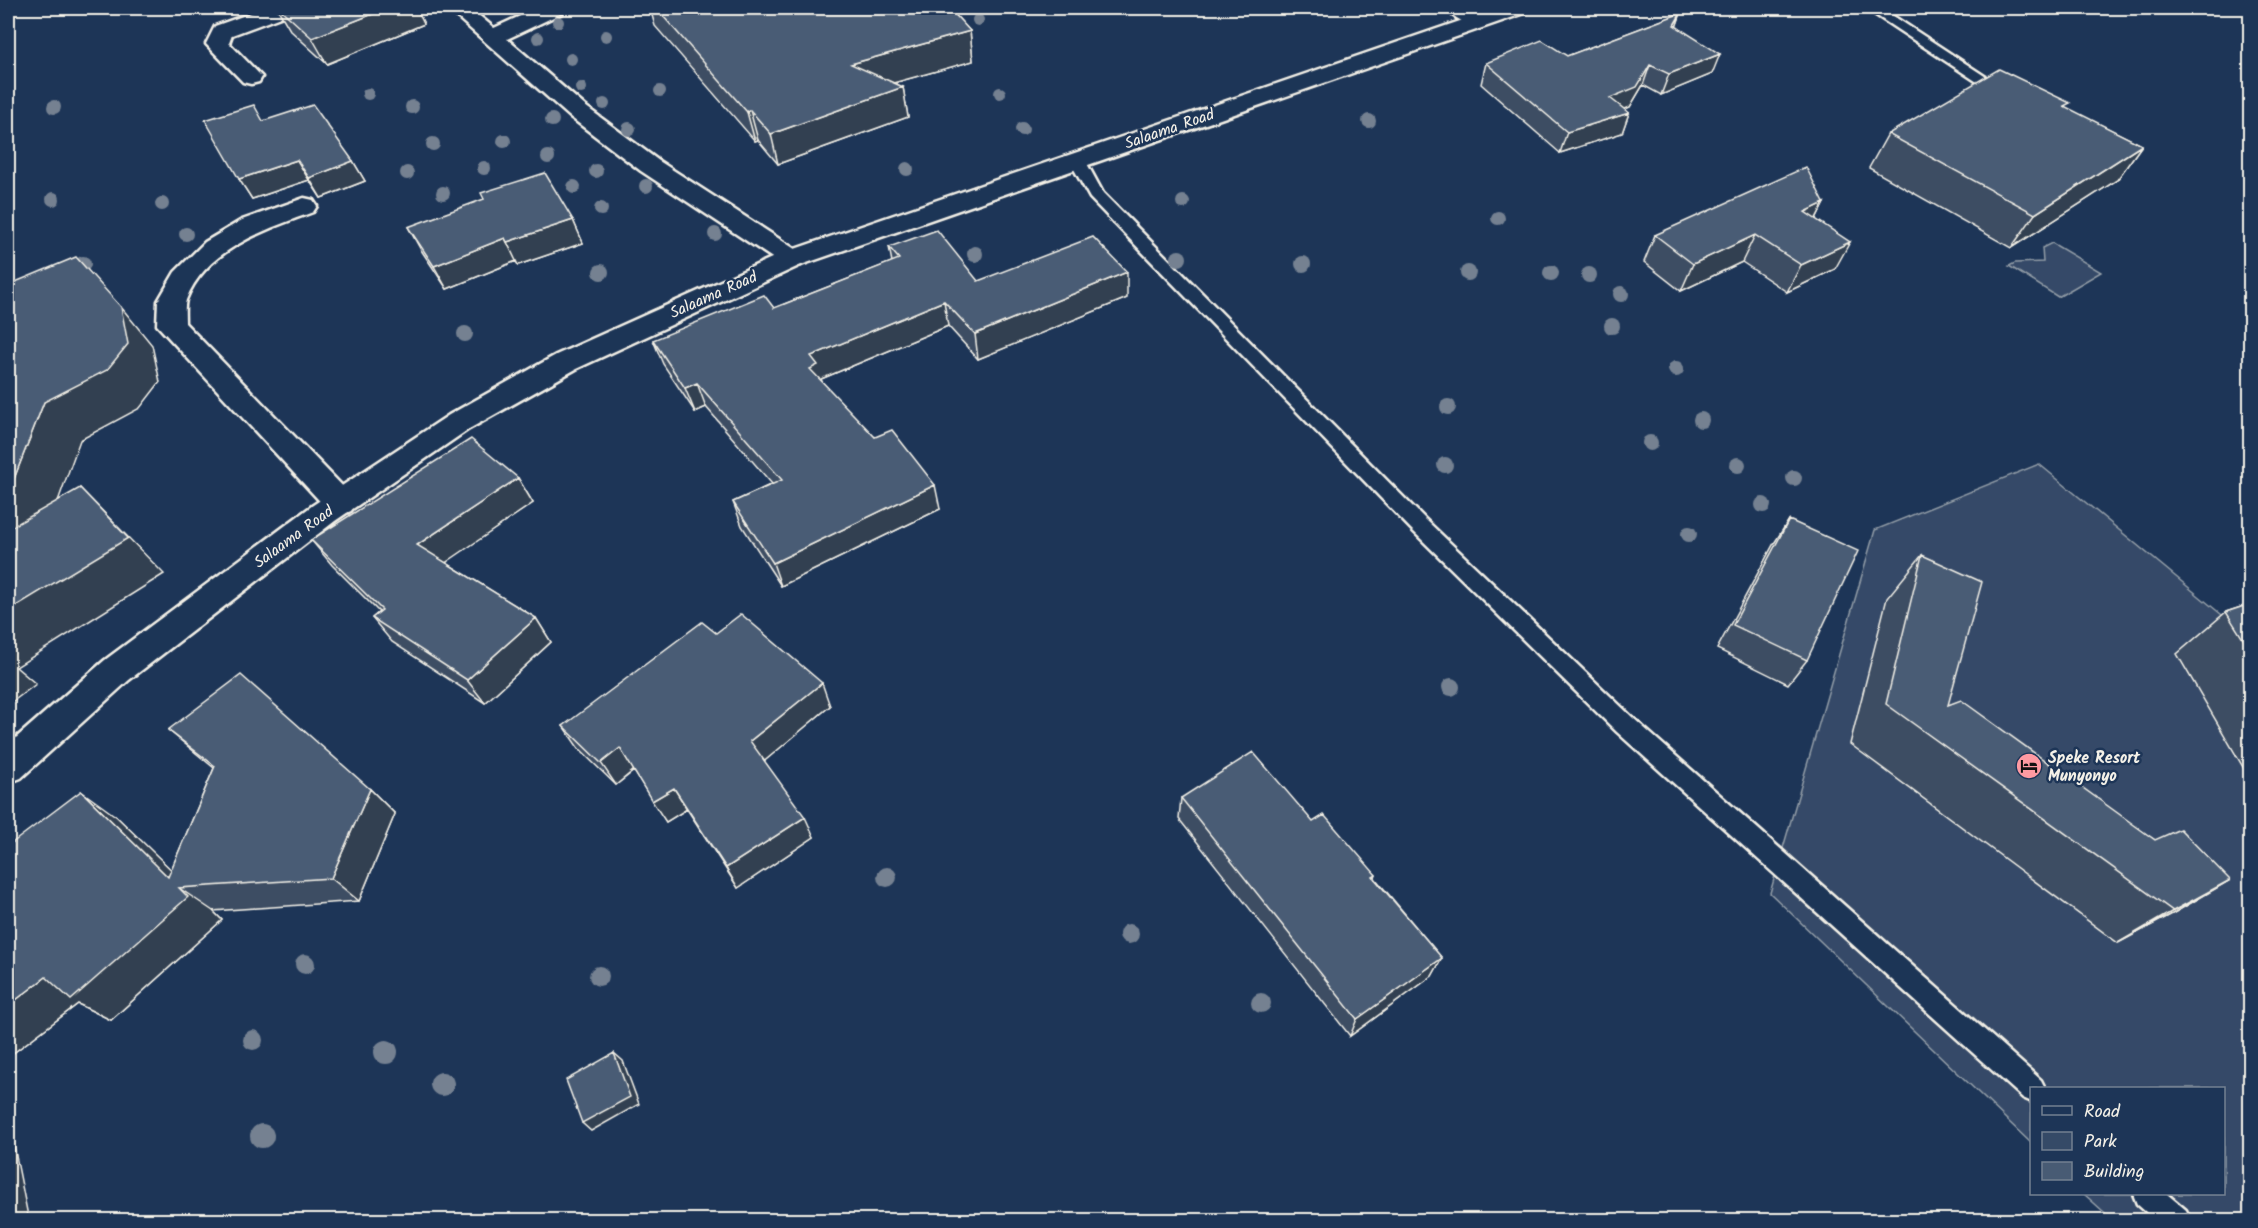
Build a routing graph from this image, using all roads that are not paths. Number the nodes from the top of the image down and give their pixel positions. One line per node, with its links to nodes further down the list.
1 (283, 8): 8 (street)
2 (458, 8): 7 (street)
3 (554, 8): 7 (street)
4 (1517, 8): 6 (street, Salaama Road)
5 (1872, 8): 9 (lane)
6 (1467, 14): 10 (street, Salaama Road)
7 (493, 37): 12 (street)
8 (251, 76)
9 (2021, 105)
10 (1077, 160): 12 (street, Salaama Road); 15 (lane)
11 (304, 206): 13 (street)
12 (792, 259): 13 (street, Salaama Road)
13 (340, 502): 14 (street, Salaama Road)
14 (8, 767)
15 (2030, 1088)
16 (2148, 1195): 17 (lane)
17 (2176, 1221)

